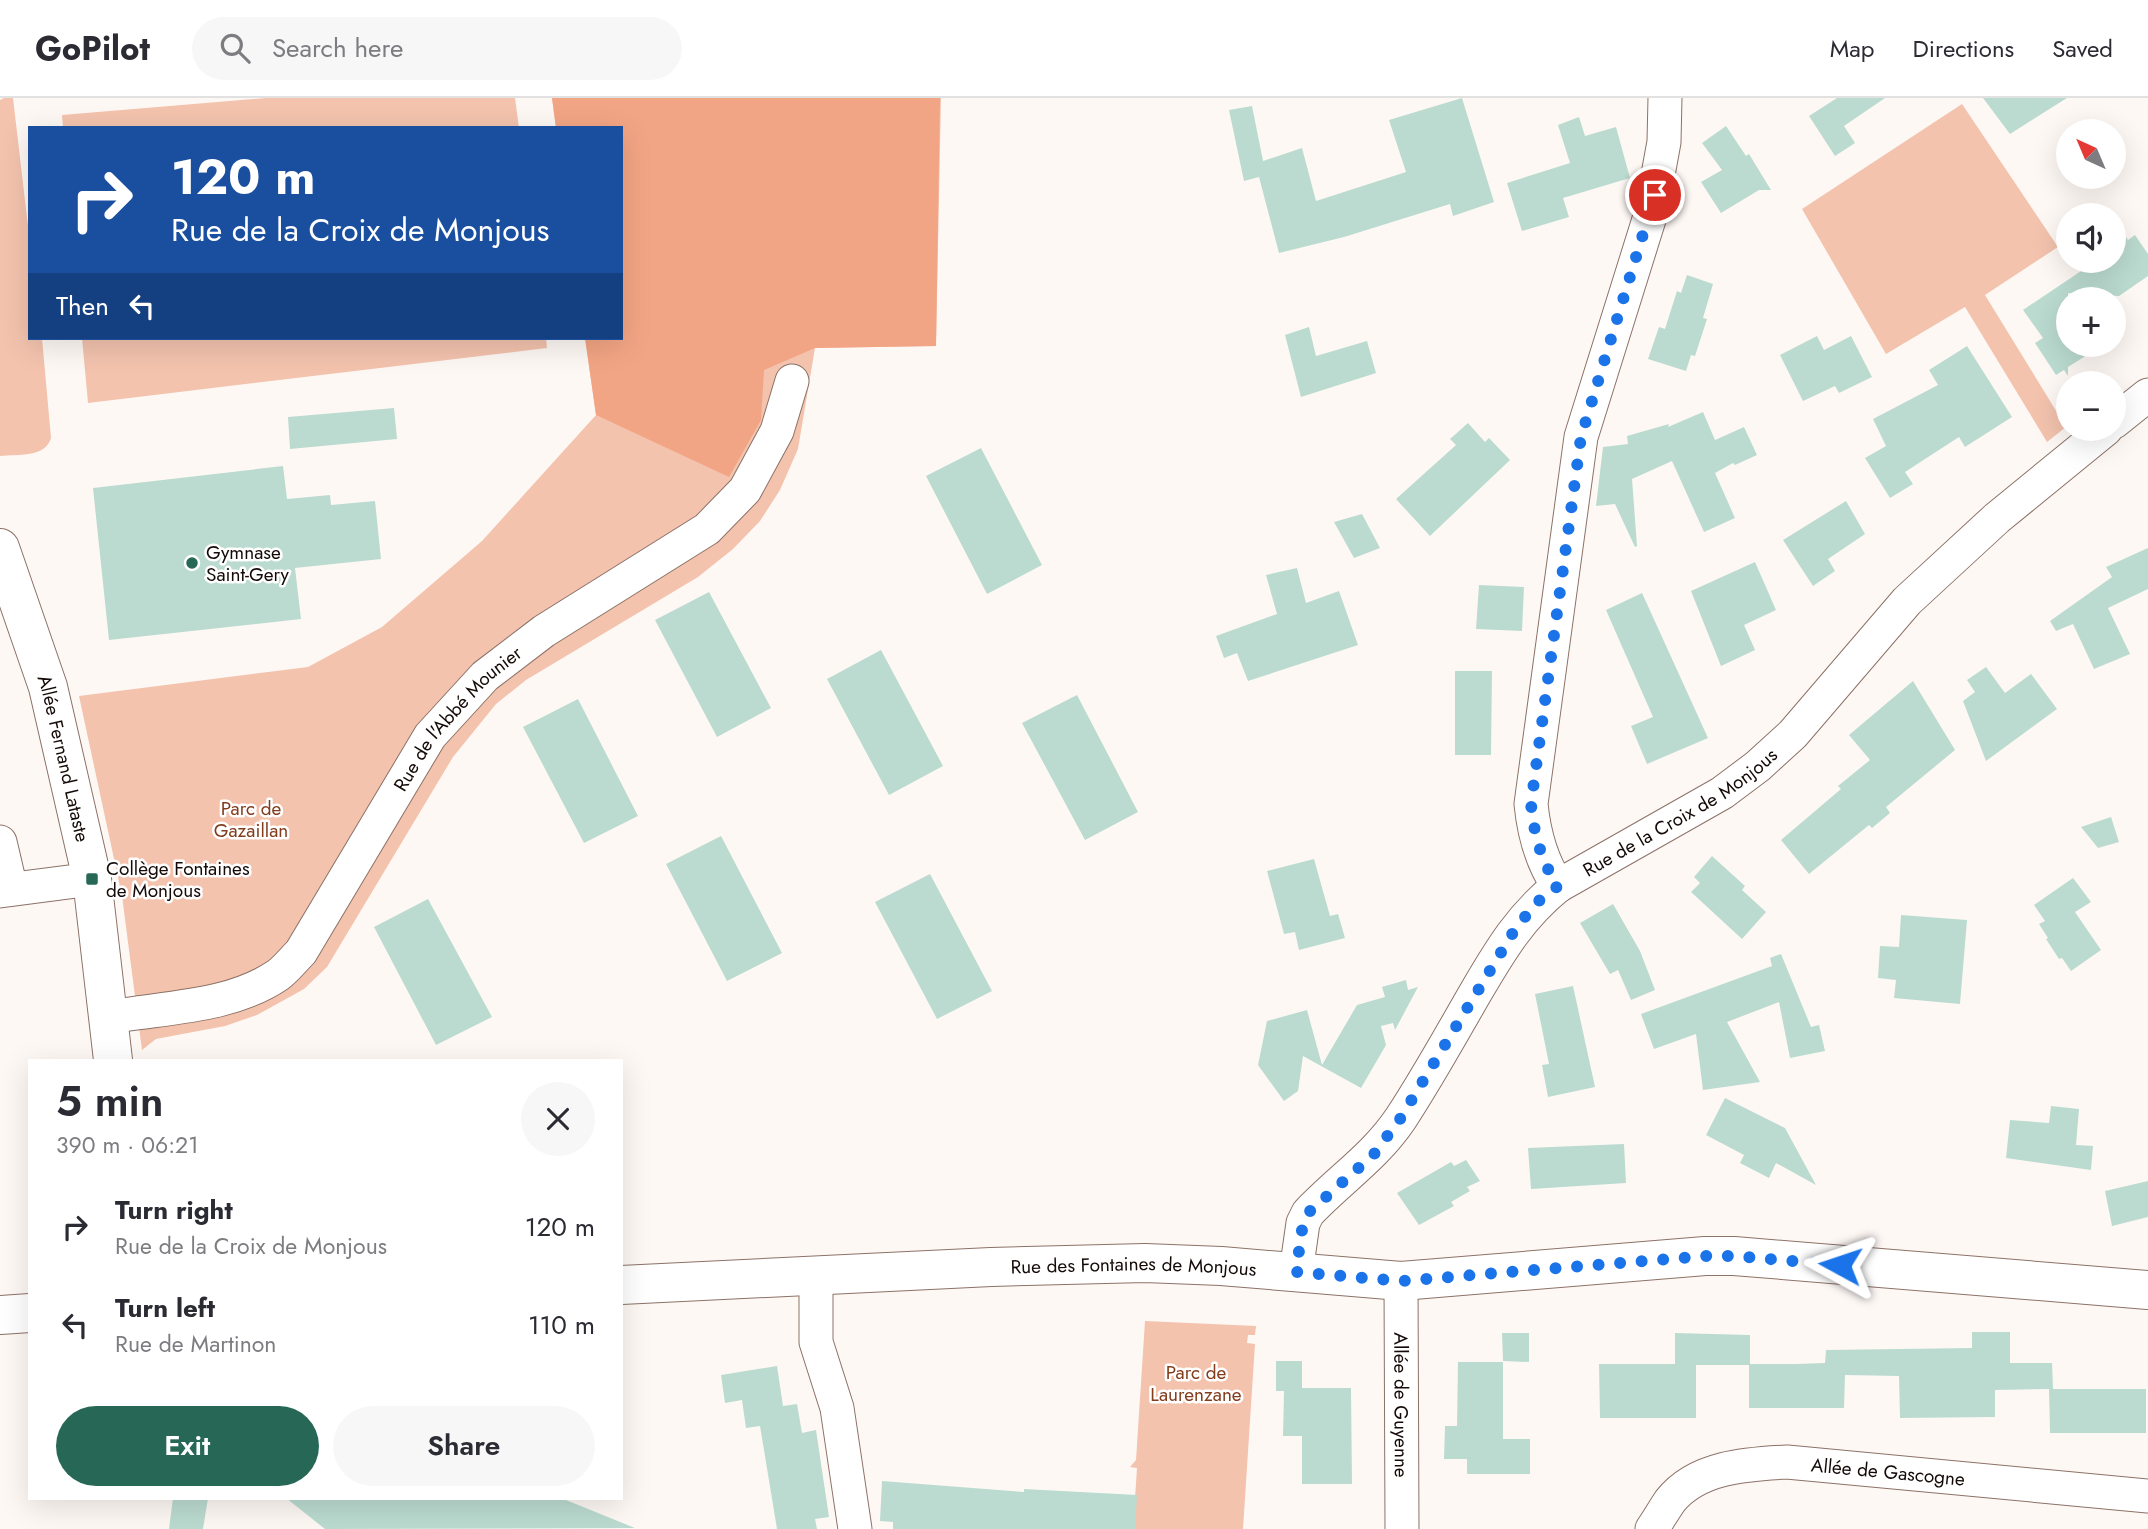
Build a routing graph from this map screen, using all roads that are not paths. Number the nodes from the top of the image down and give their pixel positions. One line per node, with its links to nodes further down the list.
1 (1665, 98): 9 (street)
2 (792, 381): 11 (street, Rue de l'Abbé Mounier)
3 (2148, 395): 4 (street)
4 (2126, 412)
5 (2091, 441): 9 (street, Rue de la Croix de Monjous)
6 (0, 548): 8 (street, Allée Fernand Lataste)
7 (0, 842): 10 (street)
8 (92, 879): 10 (street); 11 (street, Allée Fernand Lataste)
9 (1558, 886): 13 (street, Rue de la Croix de Monjous)
10 (6, 890)
11 (110, 1017): 12 (street, Allée Fernand Lataste)
12 (113, 1059)
13 (1296, 1272): 14 (street, Rue des Fontaines de Monjous); 15 (street, Rue des Fontaines de Monjous)
14 (816, 1277): 16 (street, Rue des Fontaines de Monjous); 21 (street)
15 (1401, 1281): 17 (street, Rue des Fontaines de Monjous); 22 (street, Allée de Guyenne)
16 (623, 1285)
17 (2148, 1290)
18 (28, 1313): 19 (street)
19 (0, 1315)
20 (2148, 1496): 23 (street, Allée de Gascogne)
21 (855, 1529)
22 (1402, 1529)
23 (1652, 1529)

